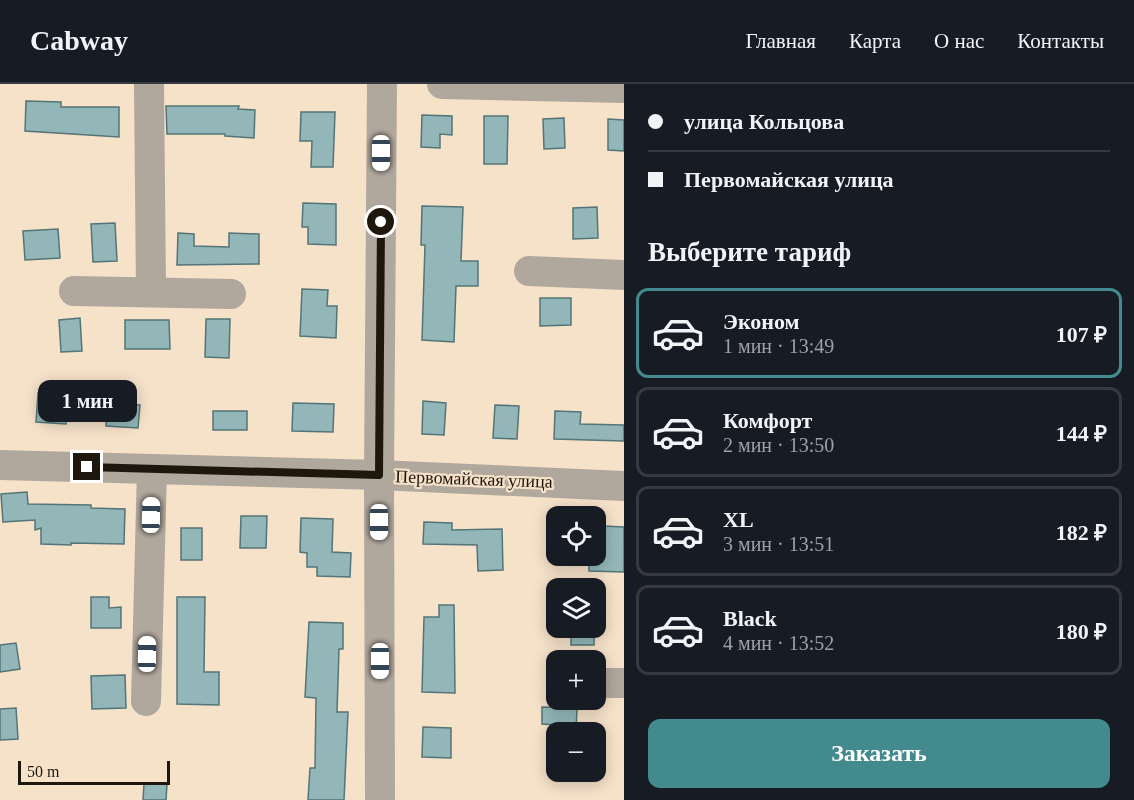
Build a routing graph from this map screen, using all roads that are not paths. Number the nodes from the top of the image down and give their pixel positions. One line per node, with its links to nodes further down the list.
1 (149, 84): 8 (street)
2 (382, 84): 12 (street)
3 (442, 84): 4 (street)
4 (624, 88)
5 (529, 271): 6 (street)
6 (624, 275)
7 (74, 291): 8 (street)
8 (151, 292): 9 (street)
9 (231, 294)
10 (0, 465): 11 (street, Первомайская улица)
11 (152, 469): 12 (street, Первомайская улица); 16 (street)
12 (379, 475): 13 (street, Первомайская улица); 17 (street)
13 (624, 486)
14 (606, 683): 15 (street)
15 (624, 683)
16 (146, 701)
17 (380, 800)

